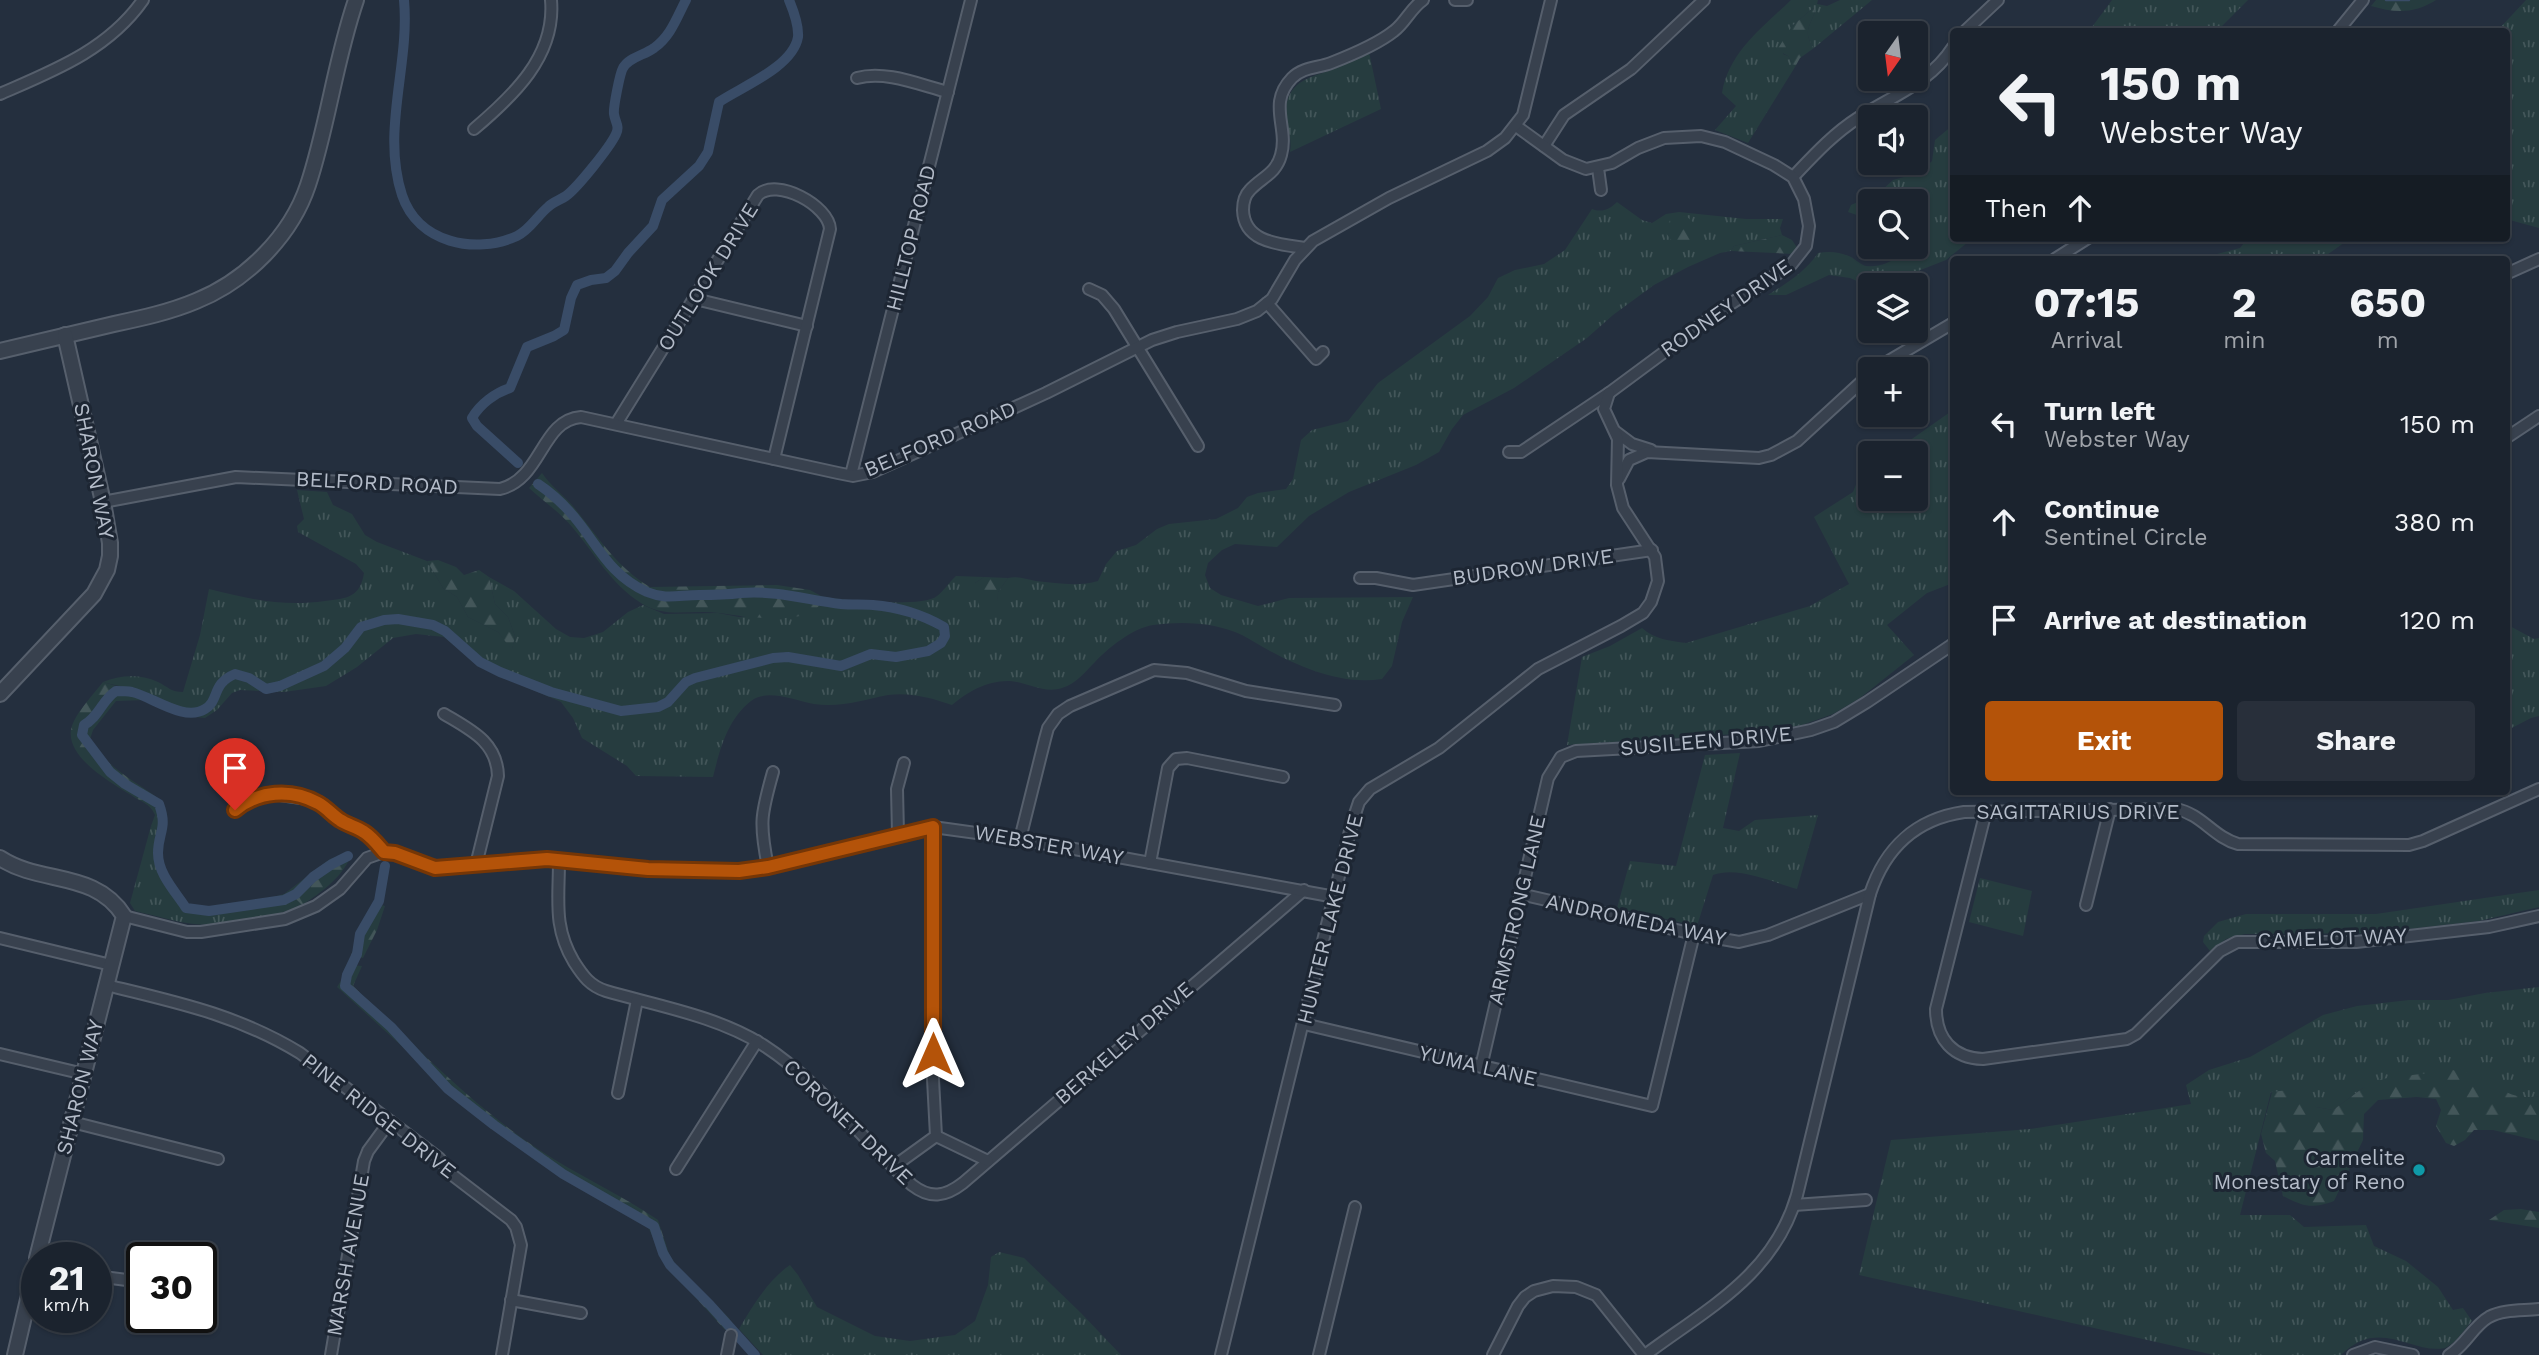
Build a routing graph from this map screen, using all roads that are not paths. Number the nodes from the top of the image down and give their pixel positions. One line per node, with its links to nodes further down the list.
1 (143, 0): 17 (street)
2 (356, 0): 34 (street)
3 (551, 0): 19 (street)
4 (971, 0): 16 (street, HILLTOP ROAD)
5 (1423, 0): 25 (street)
6 (1455, 0): 7 (street)
7 (1467, 0)
8 (1551, 0): 18 (street, BELFORD ROAD)
9 (1704, 0): 20 (street)
10 (1998, 0): 12 (street)
11 (2363, 0): 13 (street)
12 (1968, 28)
13 (2340, 28)
14 (1950, 51): 22 (street)
15 (857, 78): 16 (street)
16 (948, 92): 49 (street, HILLTOP ROAD)
17 (2, 93)
18 (1516, 126): 20 (street); 25 (street, BELFORD ROAD)
19 (474, 129)
20 (1544, 146): 21 (street)
21 (1598, 168): 22 (street); 23 (street)
22 (1793, 177): 40 (street, RODNEY DRIVE)
23 (1601, 190)
24 (2082, 242): 26 (street)
25 (1305, 247): 31 (street, BELFORD ROAD)
26 (2060, 256)
27 (2539, 259): 28 (street)
28 (2510, 272)
29 (1089, 289): 35 (street)
30 (695, 299): 33 (street); 33 (street, OUTLOOK DRIVE); 42 (street, OUTLOOK DRIVE)
31 (1268, 303): 35 (street, BELFORD ROAD); 37 (street)
32 (1950, 325): 38 (street)
33 (807, 326): 48 (street, OUTLOOK DRIVE)
34 (65, 335): 36 (street); 51 (street, SHARON WAY)
35 (1138, 348): 45 (street); 49 (street, BELFORD ROAD)
36 (0, 351)
37 (1323, 352)
38 (1895, 357)
39 (1858, 385): 47 (street)
40 (1609, 393): 43 (street, HUNTER LAKE DRIVE); 46 (street, RODNEY DRIVE)
41 (2539, 416): 44 (street)
42 (616, 424): 48 (street, BELFORD ROAD); 51 (street, BELFORD ROAD)
43 (1614, 430): 47 (street); 50 (street, HUNTER LAKE DRIVE)
44 (2510, 435)
45 (1198, 446)
46 (1509, 452)
47 (1664, 452): 50 (street)
48 (774, 459): 49 (street, BELFORD ROAD)
49 (852, 475)
50 (1617, 485): 52 (street, HUNTER LAKE DRIVE)
51 (103, 502): 55 (street, SHARON WAY)
52 (1652, 550): 53 (street, BUDROW DRIVE); 78 (street, HUNTER LAKE DRIVE)
53 (1360, 578)
54 (1950, 646): 58 (street, SUSILEEN DRIVE)
55 (0, 694)
56 (1335, 705): 68 (street)
57 (444, 714): 73 (street)
58 (1561, 757): 76 (street, ARMSTRONG LANE)
59 (904, 763): 67 (street)
60 (773, 772): 74 (street)
61 (1283, 777): 72 (street)
62 (2539, 789): 64 (street, SAGITTARIUS DRIVE)
63 (235, 810): 69 (street)
64 (2110, 810): 65 (street, SAGITTARIUS DRIVE); 79 (street)
65 (1986, 811): 77 (street, SAGITTARIUS DRIVE); 81 (street, CAMELOT WAY)
66 (933, 827): 67 (street, WEBSTER WAY); 68 (street, WEBSTER WAY); 95 (street)
67 (898, 834): 74 (street, WEBSTER WAY)
68 (1020, 839): 72 (street, WEBSTER WAY)
69 (384, 852): 73 (street, WEBSTER WAY); 80 (street)
70 (0, 858): 80 (street)
71 (559, 860): 73 (street, WEBSTER WAY); 74 (street, WEBSTER WAY); 86 (street, CORONET DRIVE)
72 (1150, 863): 75 (street, WEBSTER WAY)
73 (476, 865)
74 (768, 867)
75 (1304, 890): 78 (street, WEBSTER WAY); 97 (street, BERKELEY DRIVE)
76 (1520, 894): 82 (street, ANDROMEDA WAY); 90 (street, ARMSTRONG LANE)
77 (1870, 894): 82 (street, ANDROMEDA WAY); 101 (street, SAGITTARIUS DRIVE)
78 (1335, 897): 87 (street, HUNTER LAKE DRIVE)
79 (2086, 905)
80 (124, 916): 84 (street, SHARON WAY)
81 (2539, 916)
82 (1694, 934): 90 (street, YUMA LANE)
83 (0, 938): 84 (street)
84 (111, 965): 85 (street, SHARON WAY)
85 (106, 985): 91 (street, SHARON WAY); 93 (street, PINE RIDGE DRIVE)
86 (637, 1000): 88 (street, CORONET DRIVE); 92 (street)
87 (1304, 1024): 90 (street, YUMA LANE); 113 (street, HUNTER LAKE DRIVE)
88 (757, 1041): 98 (street, CORONET DRIVE); 99 (street)
89 (0, 1054): 91 (street)
90 (1481, 1067)
91 (84, 1074): 94 (street, SHARON WAY)
92 (618, 1093)
93 (390, 1121): 104 (street, PINE RIDGE DRIVE); 110 (street, MARSH AVENUE)
94 (72, 1122): 96 (street); 103 (street, SHARON WAY)
95 (936, 1136): 97 (street); 98 (street)
96 (218, 1159)
97 (988, 1161): 98 (street, CORONET DRIVE)
98 (892, 1167)
99 (676, 1169)
100 (1866, 1200): 101 (street)
101 (1794, 1205): 116 (street, SAGITTARIUS DRIVE)
102 (1355, 1208): 114 (street)
103 (42, 1242)
104 (511, 1300): 106 (street); 111 (street, PINE RIDGE DRIVE)
105 (2539, 1309): 119 (street)
106 (581, 1313)
107 (21, 1330): 109 (street, SHARON WAY)
108 (731, 1335): 112 (street)
109 (15, 1355)
110 (331, 1355)
111 (502, 1355)
112 (727, 1355)
113 (1221, 1355)
114 (1319, 1355)
115 (1493, 1355): 116 (street)
116 (1645, 1355)
117 (2353, 1355): 118 (street)
118 (2413, 1355)
119 (2449, 1355)

